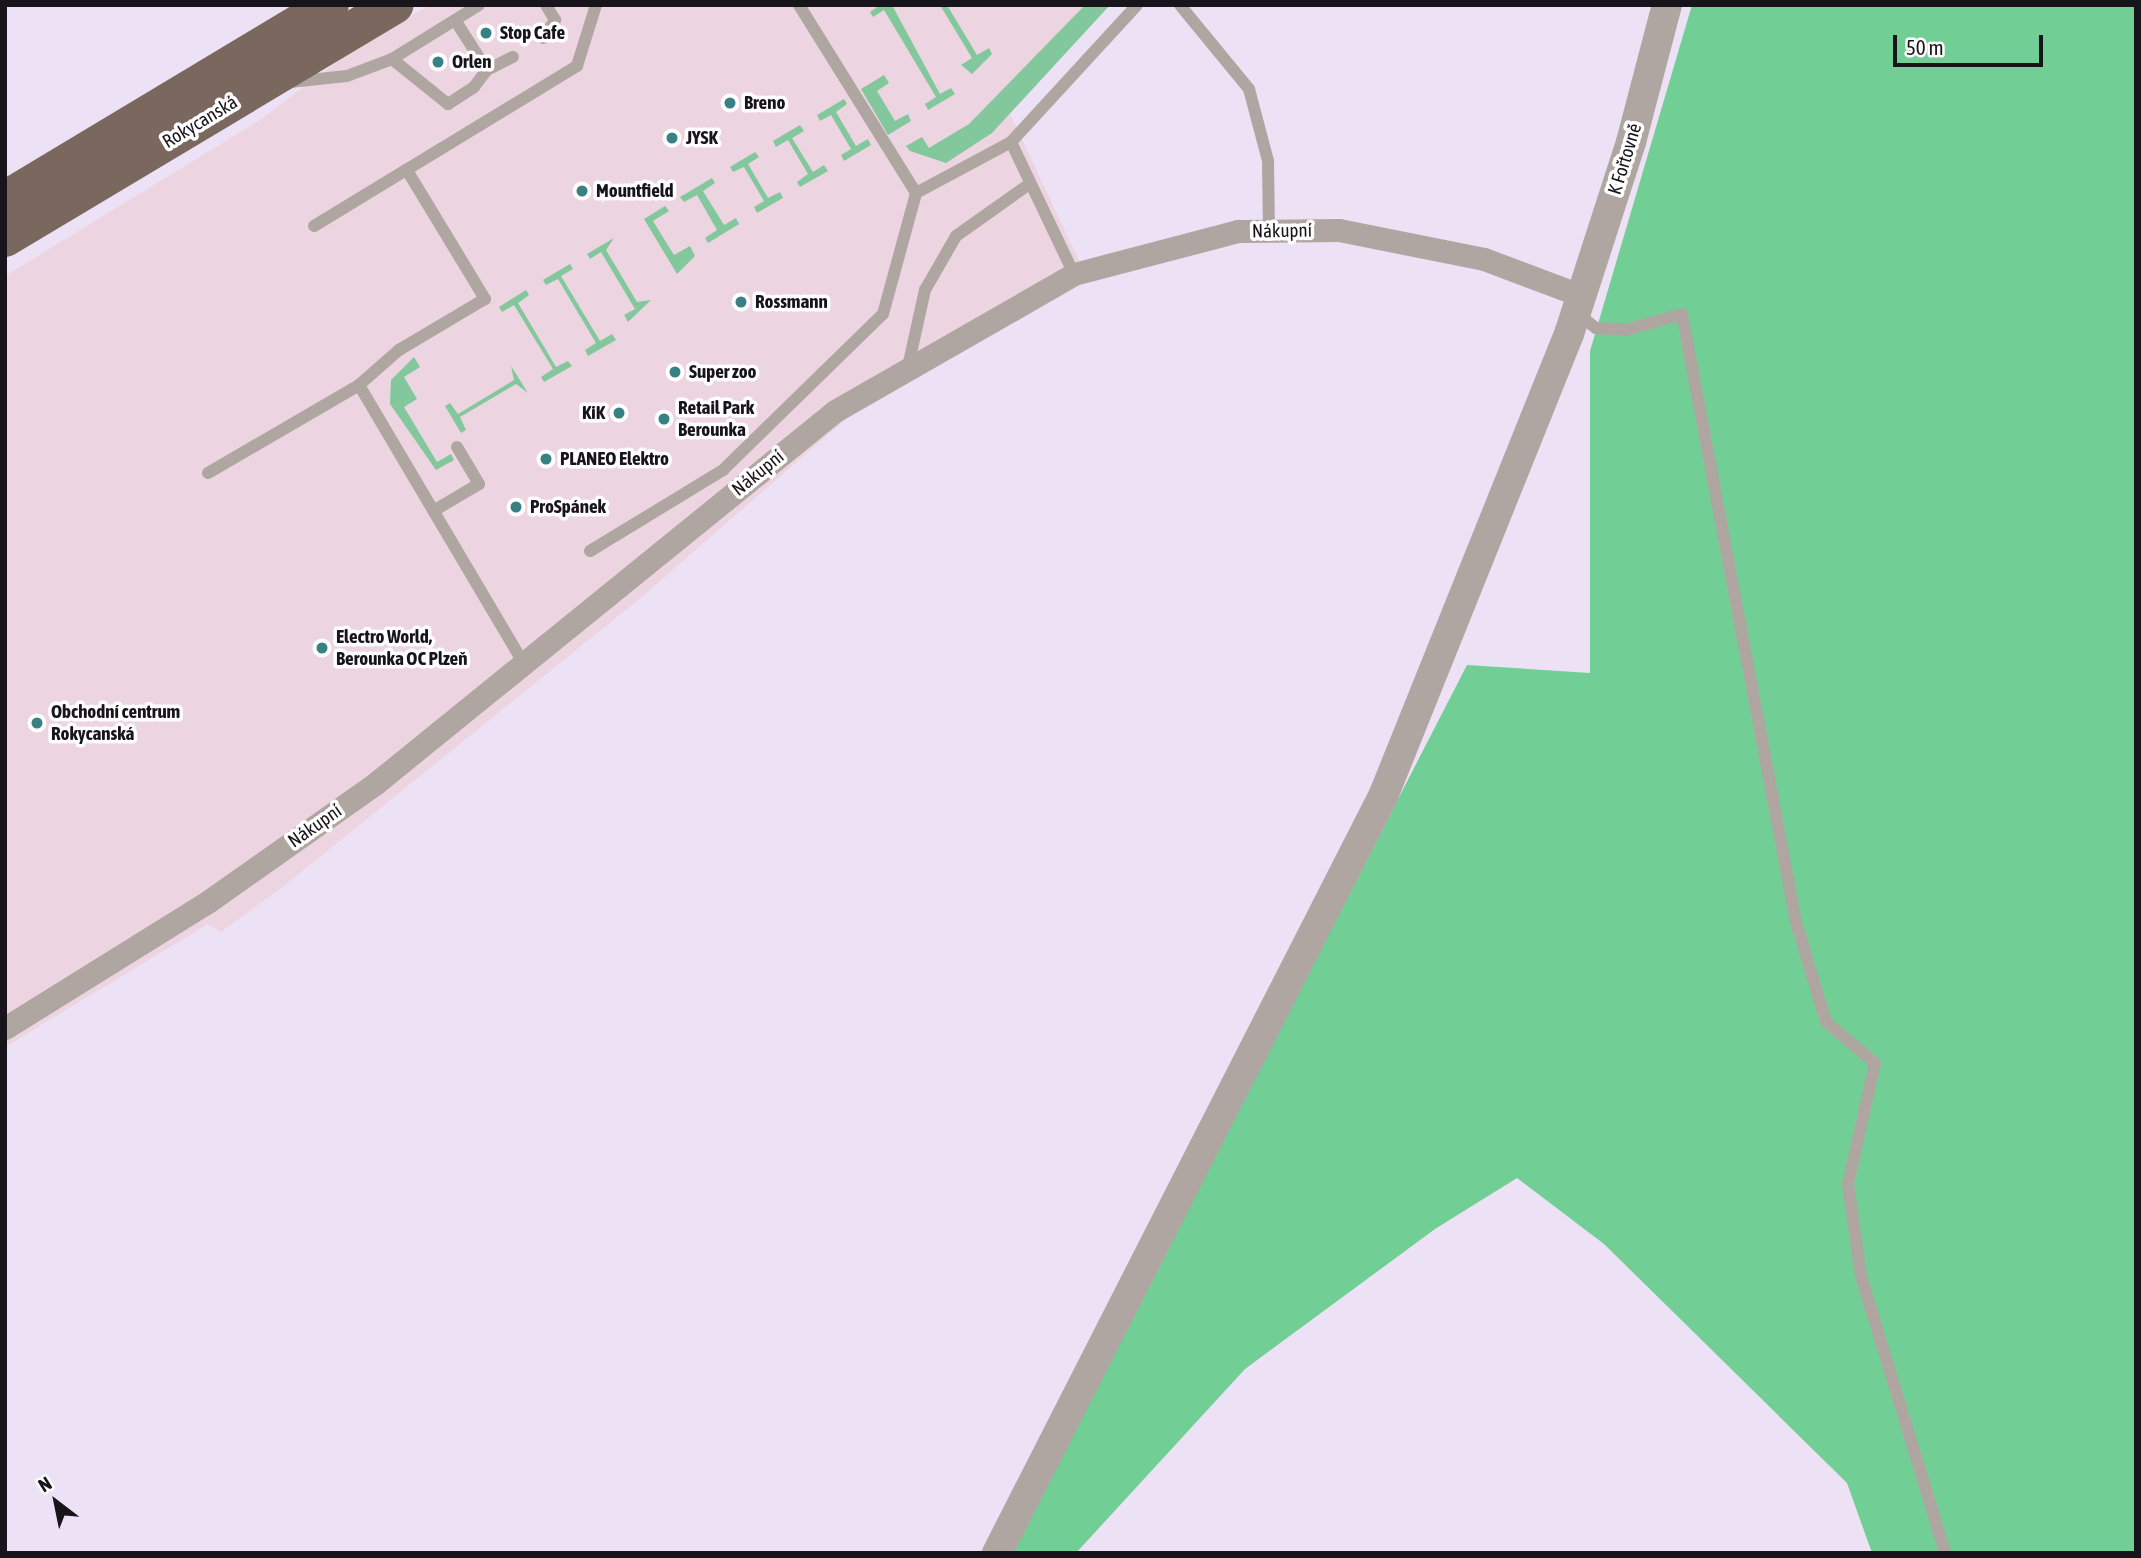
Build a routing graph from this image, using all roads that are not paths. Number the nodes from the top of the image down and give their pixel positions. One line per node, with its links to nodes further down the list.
1 (330, 5): 20 (highway, Rokycanská)
2 (395, 5): 15 (highway, Rokycanská)
3 (479, 5): 10 (lane)
4 (546, 5): 11 (lane)
5 (596, 5): 17 (lane)
6 (799, 5): 19 (lane)
7 (1138, 5): 16 (lane)
8 (1180, 5): 22 (lane)
9 (1667, 5): 25 (street, K Fořtovně)
10 (455, 20): 13 (lane); 14 (lane)
11 (543, 38)
12 (513, 57): 14 (lane)
13 (392, 59): 14 (lane); 15 (lane)
14 (487, 70)
15 (262, 85): 23 (highway, Rokycanská)
16 (1011, 142): 18 (lane); 19 (lane)
17 (407, 170): 21 (lane); 27 (lane)
18 (1028, 185): 24 (lane); 26 (lane)
19 (916, 192): 31 (lane)
20 (5, 200)
21 (314, 226)
22 (1269, 230): 24 (street, Nákupní); 25 (street, Nákupní)
23 (5, 238)
24 (1074, 274): 26 (street, Nákupní)
25 (1578, 303): 34 (street, K Fořtovně); 35 (lane)
26 (908, 368): 32 (street, Nákupní)
27 (359, 385): 29 (lane); 30 (lane)
28 (457, 447): 30 (lane)
29 (208, 472)
30 (435, 510): 32 (lane)
31 (590, 551)
32 (523, 662): 33 (street, Nákupní)
33 (5, 1028)
34 (997, 1553)
35 (1945, 1553)

